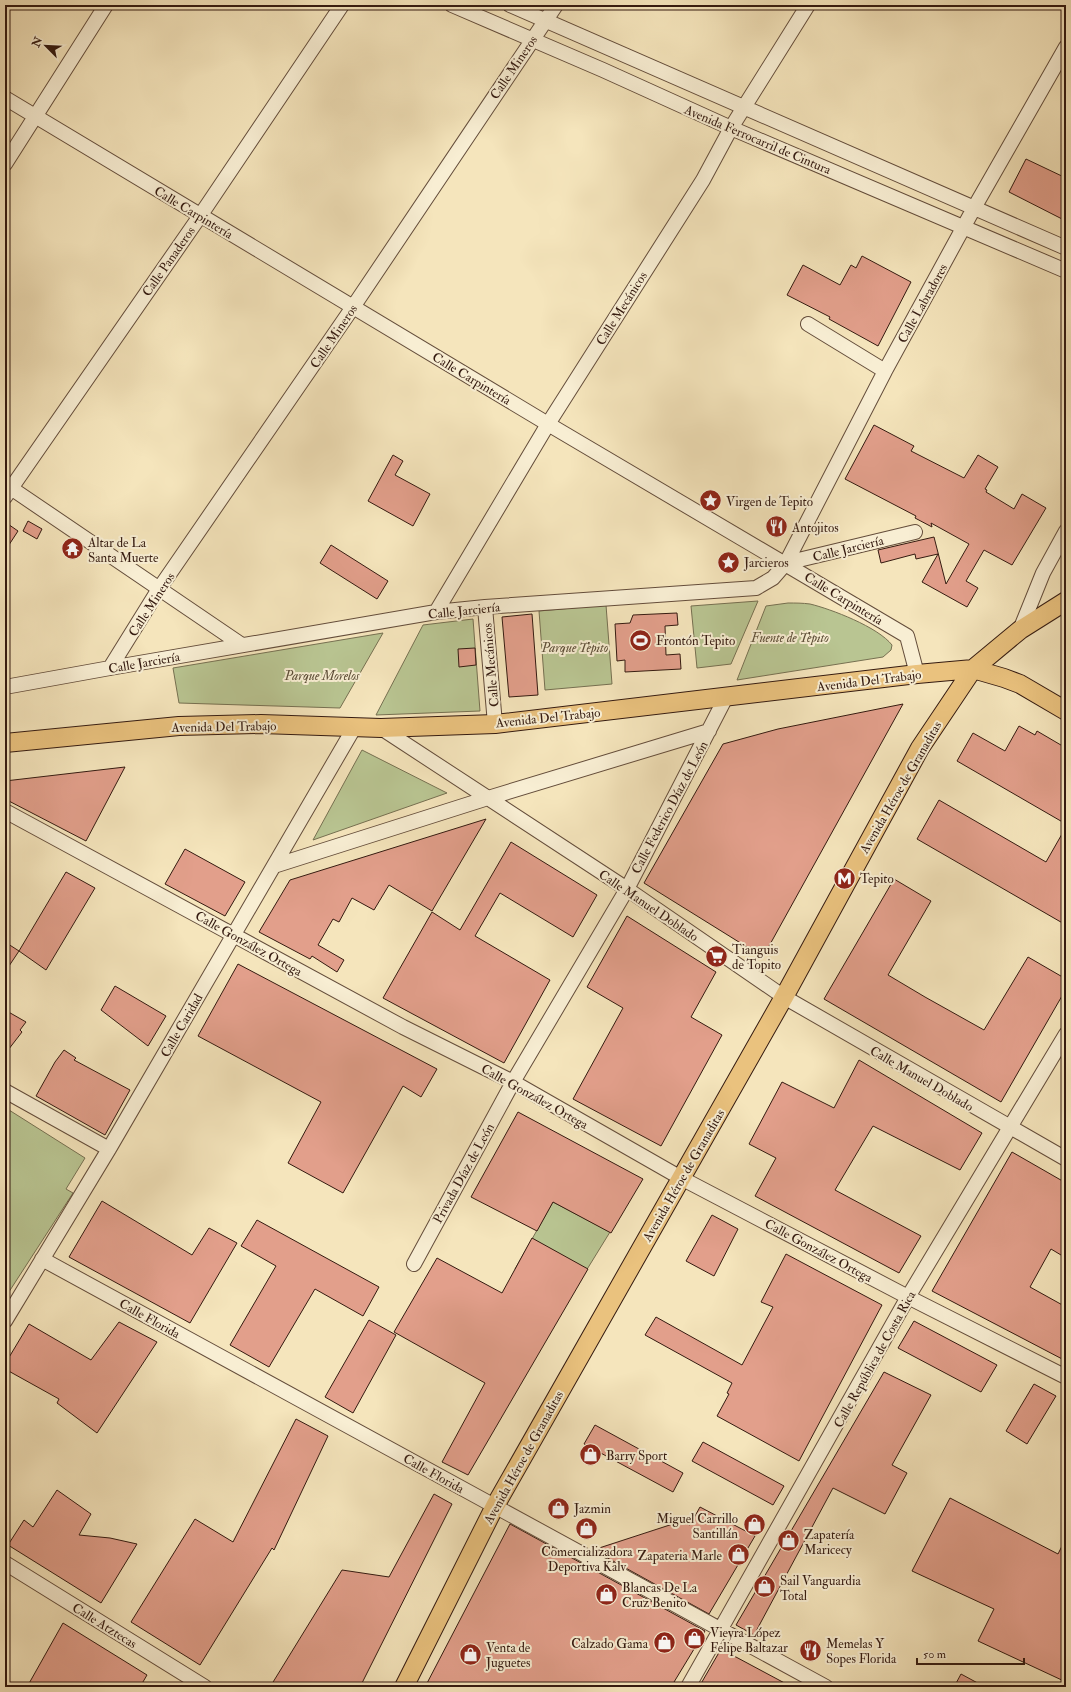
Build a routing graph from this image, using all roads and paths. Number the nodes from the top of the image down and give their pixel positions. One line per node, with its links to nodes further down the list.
1 (106, 5): 14 (street)
2 (342, 5): 18 (street, Calle Panaderos)
3 (452, 5): 8 (street, Avenida Ferrocarril de Cintura)
4 (510, 5): 7 (street, Avenida Ferrocarril de Cintura)
5 (556, 5): 7 (street, Calle Mineros)
6 (808, 5): 13 (street, Calle Mecánicos)
7 (546, 20): 8 (street, Calle Mineros); 10 (street, Avenida Ferrocarril de Cintura)
8 (532, 39): 11 (street, Avenida Ferrocarril de Cintura); 22 (street, Calle Mineros)
9 (1066, 47): 17 (street, Calle Labradores)
10 (612, 49): 11 (street); 13 (street, Avenida Ferrocarril de Cintura)
11 (603, 70): 15 (street, Avenida Ferrocarril de Cintura)
12 (5, 98): 14 (street, Calle Carpintería)
13 (743, 108): 15 (street, Calle Mecánicos); 17 (street, Avenida Ferrocarril de Cintura)
14 (36, 116): 16 (street); 18 (street, Calle Carpintería)
15 (731, 128): 19 (street, Avenida Ferrocarril de Cintura); 25 (street, Calle Mecánicos)
16 (5, 164)
17 (974, 208): 19 (street, Calle Labradores); 20 (street, Avenida Ferrocarril de Cintura)
18 (200, 216): 22 (street, Calle Carpintería); 26 (street, Calle Panaderos)
19 (964, 227): 21 (street, Avenida Ferrocarril de Cintura); 24 (street, Calle Labradores)
20 (1066, 248)
21 (1066, 271)
22 (353, 307): 25 (street, Calle Carpintería); 30 (street, Calle Mineros)
23 (808, 324): 24 (street)
24 (886, 371): 29 (street, Calle Labradores)
25 (548, 424): 29 (street, Calle Carpintería); 33 (street, Calle Mecánicos)
26 (7, 490): 30 (street)
27 (1066, 531): 34 (street)
28 (916, 532): 29 (street, Calle Jarciería)
29 (786, 564): 32 (street, Calle Jarciería); 38 (street, Calle Carpintería)
30 (159, 589): 35 (street); 36 (street, Calle Mineros)
31 (1066, 601): 34 (main road)
32 (485, 607): 33 (street, Calle Jarciería); 42 (street, Calle Mecánicos)
33 (436, 612): 35 (street, Calle Jarciería)
34 (1020, 630): 37 (main road)
35 (242, 645): 36 (street, Calle Jarciería)
36 (110, 668): 39 (street, Calle Jarciería)
37 (973, 669): 38 (main road, Avenida Del Trabajo); 41 (main road); 52 (main road, Avenida Héroe de Granaditas)
38 (917, 674): 40 (main road, Avenida Del Trabajo)
39 (5, 687)
40 (726, 697): 42 (main road, Avenida Del Trabajo); 45 (street, Calle Federico Díaz de León)
41 (1066, 711)
42 (495, 724): 44 (main road, Avenida Del Trabajo)
43 (354, 728): 44 (main road, Avenida Del Trabajo); 46 (main road, Avenida Del Trabajo); 49 (street, Calle Caridad)
44 (381, 728): 47 (street, Calle Manuel Doblado)
45 (709, 732): 47 (street); 50 (street, Calle Federico Díaz de León)
46 (5, 743)
47 (488, 798): 49 (street); 50 (street, Calle Manuel Doblado)
48 (5, 811): 51 (street, Calle González Ortega)
49 (274, 866): 51 (street, Calle Caridad)
50 (627, 889): 52 (street, Calle Manuel Doblado); 54 (street, Calle Federico Díaz de León)
51 (234, 935): 54 (street, Calle González Ortega); 57 (street, Calle Caridad)
52 (784, 997): 56 (street, Calle Manuel Doblado); 59 (main road, Avenida Héroe de Granaditas)
53 (1066, 1034): 56 (street, Calle República de Costa Rica)
54 (513, 1082): 59 (street, Calle González Ortega); 61 (street, Privada Díaz de León)
55 (5, 1091): 57 (street)
56 (1009, 1128): 58 (street, Calle Manuel Doblado); 62 (street, Calle República de Costa Rica)
57 (109, 1149): 60 (street, Calle Caridad)
58 (1066, 1159)
59 (681, 1178): 62 (street, Calle González Ortega); 65 (main road, Avenida Héroe de Granaditas)
60 (42, 1259): 63 (street, Calle Caridad); 65 (street, Calle Florida)
61 (414, 1264)
62 (908, 1297): 64 (street, Calle González Ortega); 67 (street, Calle República de Costa Rica)
63 (5, 1321)
64 (1066, 1377)
65 (495, 1506): 67 (street, Calle Florida); 69 (main road, Avenida Héroe de Granaditas)
66 (5, 1565): 68 (street, Calle Atztecas)
67 (721, 1629): 70 (street, Calle República de Costa Rica); 71 (street, Calle Florida)
68 (205, 1687)
69 (404, 1687)
70 (688, 1687)
71 (826, 1687)

